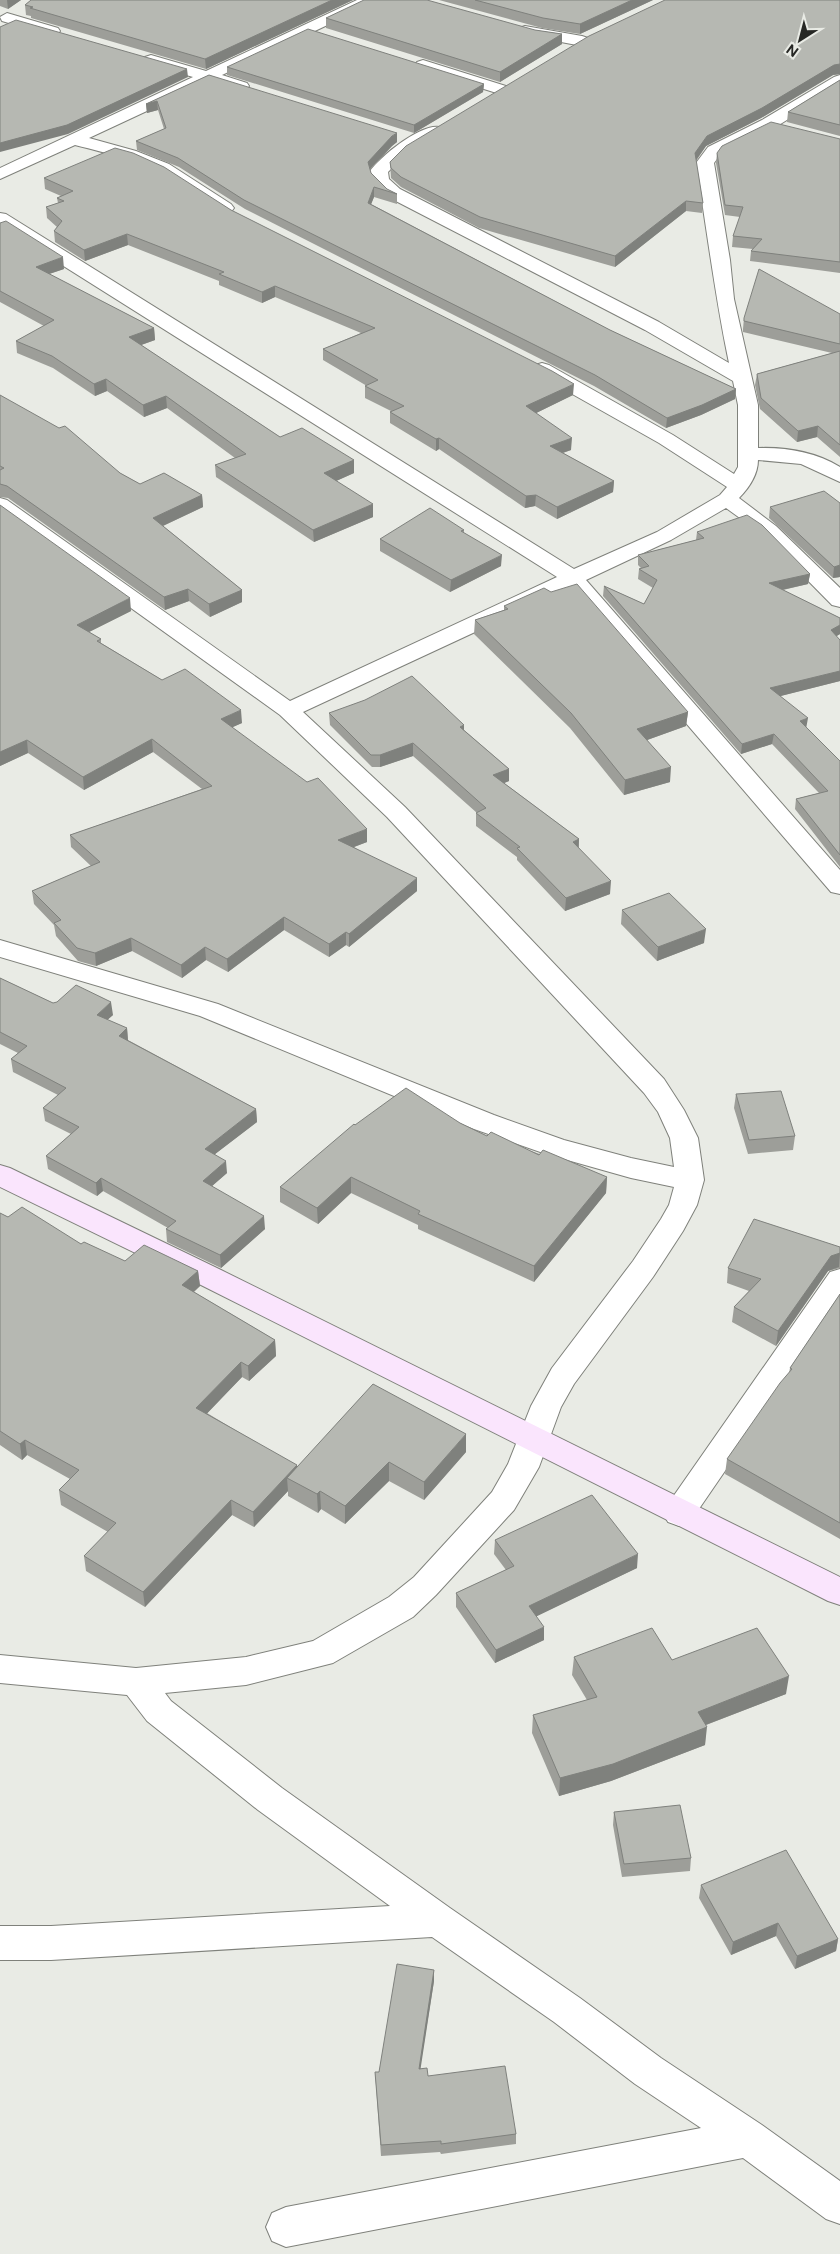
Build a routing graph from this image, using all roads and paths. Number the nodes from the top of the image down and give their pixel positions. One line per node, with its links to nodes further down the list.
1 (335, 0): 2 (street)
2 (362, 3): 6 (street)
3 (27, 5): 4 (street)
4 (4, 21): 8 (street)
5 (507, 26): 10 (street)
6 (307, 29): 9 (street); 14 (street)
7 (600, 33): 10 (street)
8 (64, 35)
9 (326, 35)
10 (582, 41): 11 (street)
11 (558, 56)
12 (141, 57): 14 (street)
13 (409, 61): 17 (street)
14 (207, 76): 18 (street); 22 (street)
15 (518, 80): 17 (street)
16 (840, 80): 28 (street)
17 (503, 90): 19 (street)
18 (255, 91)
19 (479, 104)
20 (448, 122): 23 (street)
21 (398, 135): 23 (street)
22 (73, 139): 24 (street); 25 (street)
23 (417, 141): 28 (street)
24 (0, 174)
25 (238, 215)
26 (0, 218): 33 (street)
27 (528, 361): 31 (street)
28 (743, 379): 29 (street)
29 (749, 454): 30 (street); 31 (street)
30 (840, 476)
31 (733, 492): 33 (street); 34 (street)
32 (0, 504): 35 (street)
33 (573, 578): 35 (street); 36 (street)
34 (840, 600)
35 (288, 710): 39 (street)
36 (840, 886)
37 (0, 948): 39 (street)
38 (0, 1175): 41 (main road)
39 (690, 1180): 41 (street)
40 (840, 1280): 42 (street)
41 (532, 1441): 42 (main road); 45 (street)
42 (679, 1513): 43 (main road)
43 (840, 1592)
44 (0, 1668): 45 (street)
45 (136, 1682): 46 (street)
46 (437, 1920): 47 (street); 48 (street)
47 (0, 1943)
48 (748, 2138): 49 (street); 50 (street)
49 (840, 2204)
50 (286, 2227)

